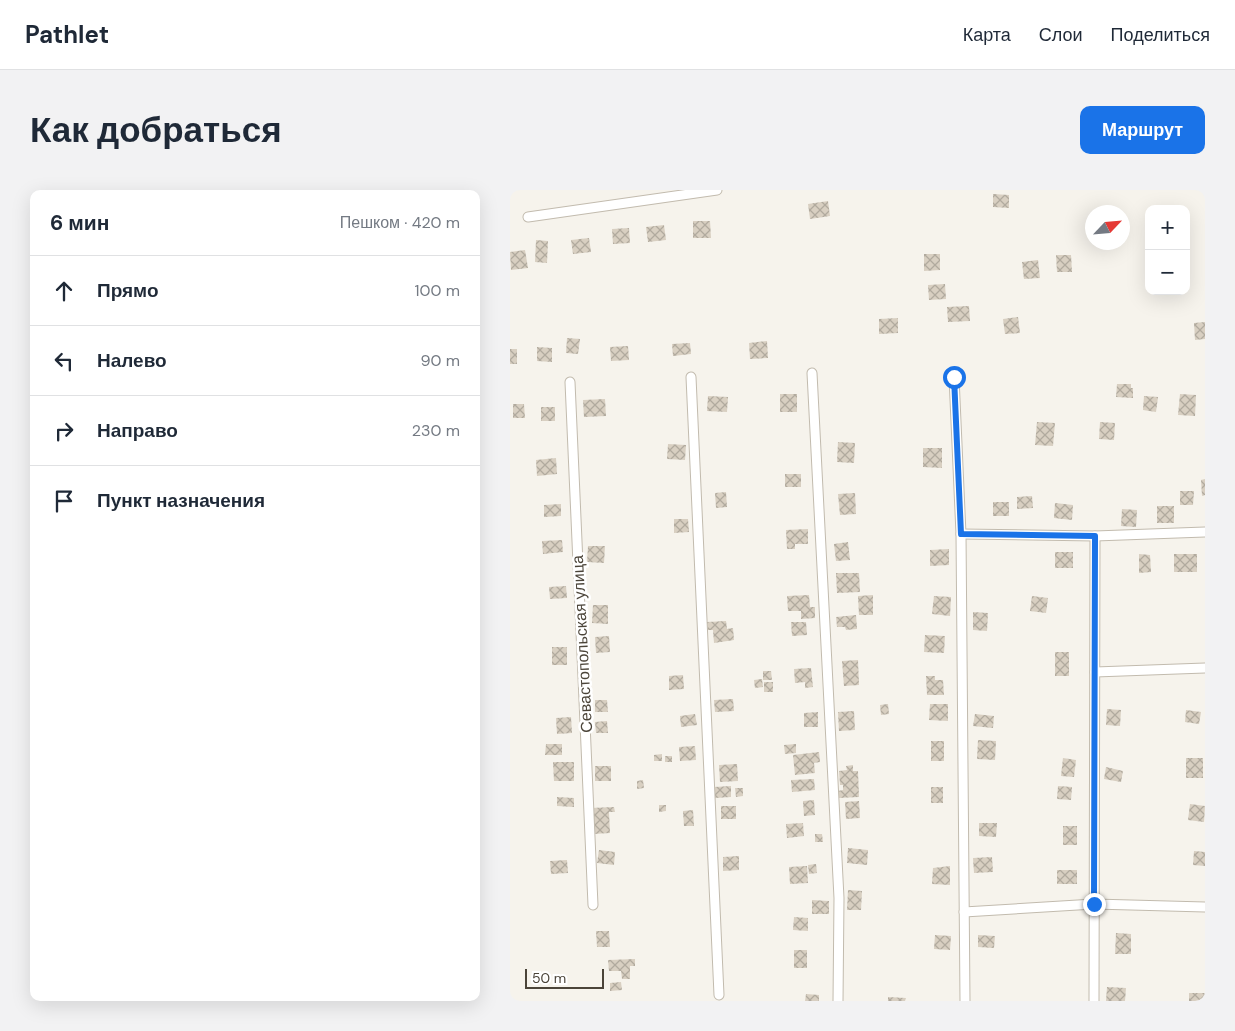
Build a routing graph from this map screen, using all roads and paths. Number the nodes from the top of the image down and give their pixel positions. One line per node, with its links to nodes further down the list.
1 (717, 190): 2 (street)
2 (528, 217)
3 (812, 373): 17 (street)
4 (691, 377): 16 (street)
5 (954, 377): 8 (street)
6 (570, 382): 13 (street, Севастопольская улица)
7 (1205, 532): 9 (street)
8 (961, 534): 9 (street); 15 (street)
9 (1095, 536): 11 (street)
10 (1205, 668): 11 (street)
11 (1095, 672): 12 (street)
12 (1094, 904): 14 (street); 15 (street); 19 (street)
13 (593, 905)
14 (1205, 907)
15 (964, 912): 18 (street)
16 (719, 995)
17 (838, 1001)
18 (965, 1001)
19 (1094, 1001)

